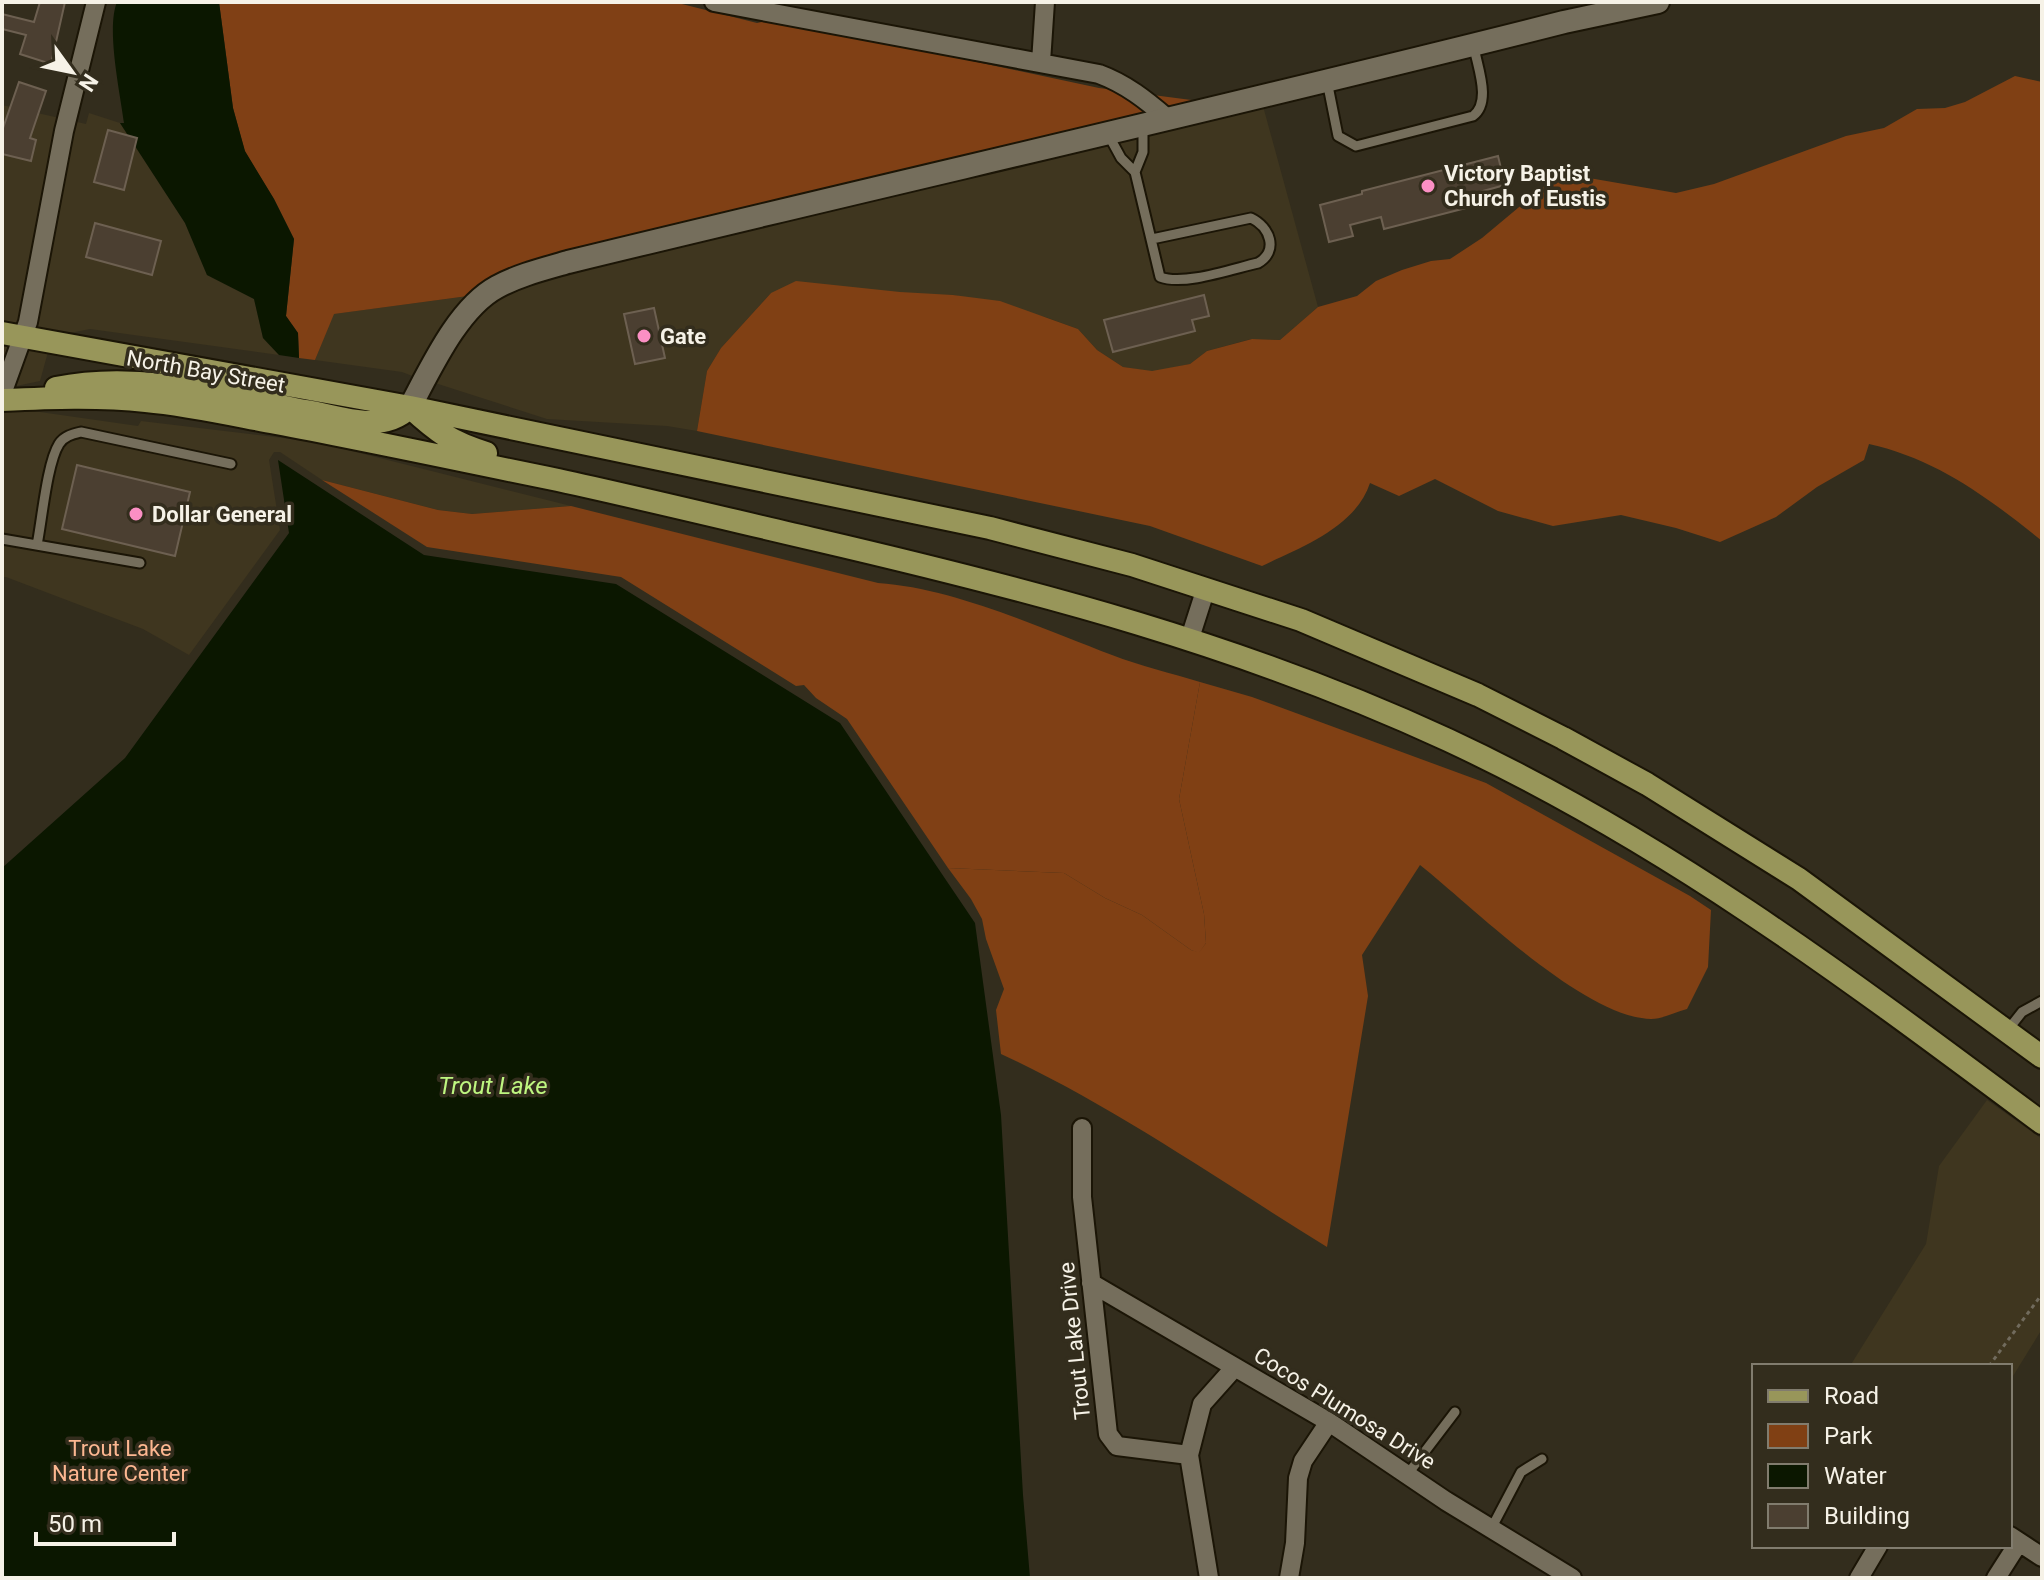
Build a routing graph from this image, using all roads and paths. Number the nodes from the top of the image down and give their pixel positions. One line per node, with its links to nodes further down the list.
1 (96, 2): 13 (street)
2 (714, 2): 6 (street)
3 (1045, 2): 6 (street)
4 (1658, 2): 5 (main road)
5 (1474, 45): 7 (main road); 7 (lane)
6 (1041, 62): 8 (street)
7 (1327, 81): 8 (main road)
8 (1167, 118): 9 (main road)
9 (1143, 124): 10 (main road); 11 (lane)
10 (1108, 133): 11 (lane); 15 (main road)
11 (1135, 172): 12 (lane)
12 (1152, 239): 12 (lane)
13 (13, 335): 14 (street); 15 (main road, North Bay Street)
14 (2, 398): 15 (main road); 17 (main road)
15 (410, 407): 17 (main road); 21 (main road, North Bay Street)
16 (231, 464): 19 (lane)
17 (595, 488): 22 (main road)
18 (2, 539): 19 (lane)
19 (37, 545): 20 (lane)
20 (140, 563)
21 (1206, 588): 22 (street); 24 (main road, North Bay Street)
22 (1190, 638): 26 (main road)
23 (2042, 1001): 24 (lane)
24 (2007, 1031): 25 (main road, North Bay Street)
25 (2042, 1057)
26 (2042, 1123)
27 (1082, 1128): 28 (street, Trout Lake Drive)
28 (1091, 1283): 31 (street, Cocos Plumosa Drive); 34 (street, Trout Lake Drive)
29 (2042, 1294): 30 (path)
30 (1990, 1364)
31 (1235, 1367): 33 (street, Cocos Plumosa Drive); 34 (street)
32 (1455, 1412): 36 (lane)
33 (1329, 1422): 36 (street, Cocos Plumosa Drive); 43 (street)
34 (1189, 1455): 42 (street)
35 (1542, 1459): 37 (lane)
36 (1407, 1475): 37 (street, Cocos Plumosa Drive)
37 (1491, 1529): 44 (street, Cocos Plumosa Drive)
38 (2015, 1539): 41 (street)
39 (1877, 1548): 45 (street)
40 (2011, 1548): 46 (street)
41 (2042, 1557)
42 (1209, 1578)
43 (1289, 1578)
44 (1572, 1578)
45 (1859, 1578)
46 (1996, 1578)

